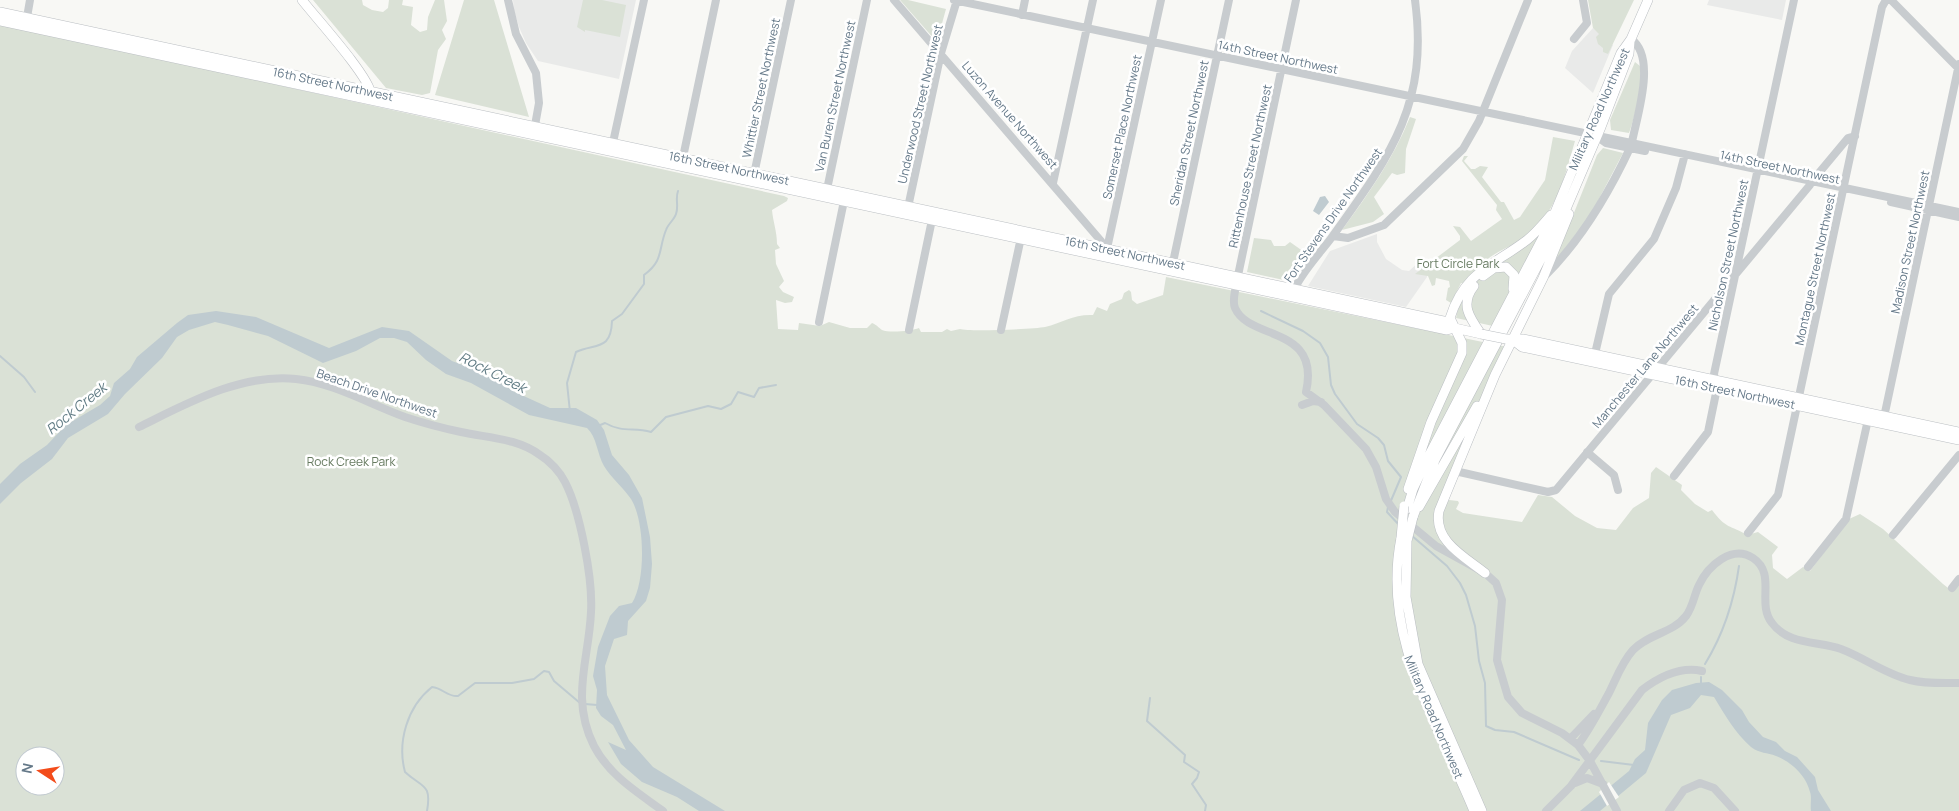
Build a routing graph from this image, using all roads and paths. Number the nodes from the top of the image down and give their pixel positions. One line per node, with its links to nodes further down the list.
1 (30, 0): 25 (street)
2 (508, 0): 37 (street)
3 (644, 0): 42 (street)
4 (716, 0): 44 (street)
5 (791, 0): 47 (street, Whittier Street Northwest)
6 (867, 0): 51 (street, Van Buren Street Northwest)
7 (894, 0): 30 (street, Luzon Avenue Northwest)
8 (956, 0): 23 (street, 14th Street Northwest); 30 (street, Underwood Street Northwest)
9 (1025, 0): 23 (street)
10 (1092, 0): 26 (street)
11 (1161, 0): 29 (street, Somerset Place Northwest)
12 (1229, 0): 31 (street, Sheridan Street Northwest)
13 (1296, 0): 33 (street, Rittenhouse Street Northwest)
14 (1415, 0): 35 (street, Fort Stevens Drive Northwest)
15 (1528, 0): 36 (street)
16 (1583, 0): 27 (street)
17 (1648, 0): 28 (main road)
18 (1794, 0): 46 (street, Nicholson Street Northwest)
19 (1886, 0): 39 (street, Montague Street Northwest)
20 (1891, 0): 32 (street)
21 (304, 1): 34 (main road)
22 (0, 12): 25 (main road, 16th Street Northwest)
23 (1022, 14): 26 (street, 14th Street Northwest)
24 (0, 21): 25 (main road, 16th Street Northwest)
25 (26, 22): 34 (main road, 16th Street Northwest)
26 (1087, 28): 29 (street, 14th Street Northwest); 49 (street)
27 (1574, 39)
28 (1631, 39): 38 (main road, Military Road Northwest); 40 (main road, Military Road Northwest); 41 (street)
29 (1152, 42): 31 (street, 14th Street Northwest); 61 (street, Somerset Place Northwest)
30 (941, 53): 49 (street, Luzon Avenue Northwest); 55 (street, Underwood Street Northwest)
31 (1217, 56): 33 (street, 14th Street Northwest); 62 (street, Sheridan Street Northwest)
32 (1959, 68): 54 (street, Madison Street Northwest)
33 (1282, 70): 35 (street, 14th Street Northwest); 65 (street, Rittenhouse Street Northwest)
34 (371, 96): 37 (main road, 16th Street Northwest)
35 (1411, 97): 36 (street, 14th Street Northwest); 60 (street, Fort Stevens Drive Northwest)
36 (1482, 112): 38 (street, 14th Street Northwest); 60 (street)
37 (534, 130): 42 (main road, 16th Street Northwest)
38 (1586, 135): 40 (street, 14th Street Northwest); 53 (main road, Military Road Northwest)
39 (1855, 136): 48 (street, Manchester Lane Northwest); 50 (street, Montague Street Northwest)
40 (1597, 137): 41 (street, 14th Street Northwest); 45 (main road, Military Road Northwest)
41 (1631, 145): 43 (street, 14th Street Northwest); 64 (street)
42 (612, 147): 44 (main road, 16th Street Northwest)
43 (1684, 156): 46 (street, 14th Street Northwest); 74 (street)
44 (682, 162): 47 (main road, 16th Street Northwest)
45 (1582, 171): 64 (main road); 91 (main road, Military Road Northwest)
46 (1757, 171): 48 (street, 14th Street Northwest); 63 (street, Nicholson Street Northwest)
47 (754, 177): 51 (main road, 16th Street Northwest)
48 (1811, 182): 50 (street, 14th Street Northwest); 63 (street, Manchester Lane Northwest)
49 (1053, 183): 61 (street, Luzon Avenue Northwest)
50 (1844, 189): 54 (street, 14th Street Northwest); 79 (street, Montague Street Northwest)
51 (826, 193): 52 (main road, 16th Street Northwest)
52 (845, 197): 55 (main road, 16th Street Northwest); 68 (street)
53 (1558, 205): 67 (main road, Military Road Northwest); 69 (main road)
54 (1928, 208): 56 (street, 14th Street Northwest); 58 (street, 14th Street Northwest); 82 (street, Madison Street Northwest)
55 (907, 210): 57 (main road, 16th Street Northwest)
56 (1959, 212)
57 (933, 216): 59 (main road, 16th Street Northwest); 70 (street)
58 (1959, 217)
59 (1021, 235): 61 (main road, 16th Street Northwest); 71 (street)
60 (1333, 236): 66 (street, Fort Stevens Drive Northwest)
61 (1103, 252): 62 (main road, 16th Street Northwest)
62 (1172, 267): 65 (main road, 16th Street Northwest)
63 (1735, 275): 75 (street, Manchester Lane Northwest); 77 (street, Nicholson Street Northwest)
64 (1543, 278): 73 (main road)
65 (1237, 281): 66 (main road, 16th Street Northwest); 78 (street, Rittenhouse Street Northwest)
66 (1293, 293): 69 (main road, 16th Street Northwest)
67 (1509, 304): 72 (main road); 91 (main road, Military Road Northwest)
68 (819, 322)
69 (1455, 328): 72 (main road, 16th Street Northwest); 91 (main road)
70 (909, 330)
71 (1001, 330)
72 (1481, 334): 73 (main road, 16th Street Northwest, bridge)
73 (1509, 340): 74 (main road, 16th Street Northwest); 76 (main road)
74 (1594, 358): 75 (main road, 16th Street Northwest)
75 (1655, 371): 77 (main road, 16th Street Northwest); 86 (street, Manchester Lane Northwest)
76 (1495, 375): 88 (main road); 91 (main road)
77 (1715, 384): 79 (main road, 16th Street Northwest); 89 (street, Nicholson Street Northwest)
78 (1321, 402): 80 (street); 96 (street)
79 (1797, 402): 81 (main road, 16th Street Northwest); 92 (street, Montague Street Northwest)
80 (1302, 406)
81 (1869, 417): 82 (main road, 16th Street Northwest); 95 (street)
82 (1883, 420): 84 (main road, 16th Street Northwest); 85 (main road, 16th Street Northwest)
83 (139, 427): 108 (street, Beach Drive Northwest)
84 (1959, 432)
85 (1959, 440)
86 (1587, 452): 88 (street, Manchester Lane Northwest); 90 (street)
87 (1959, 455): 93 (street)
88 (1455, 472): 96 (main road)
89 (1674, 476)
90 (1618, 490)
91 (1408, 511): 94 (main road, bridge); 94 (main road, Military Road Northwest, bridge)
92 (1748, 533)
93 (1893, 535)
94 (1404, 539): 109 (main road, Military Road Northwest); 110 (main road, Military Road Northwest)
95 (1808, 567)
96 (1486, 573): 102 (street)
97 (1959, 579): 98 (street)
98 (1952, 588)
99 (1702, 671): 104 (street)
100 (1959, 683): 101 (street)
101 (1601, 707): 102 (street); 103 (street)
102 (1570, 739): 103 (street)
103 (1578, 745): 104 (street)
104 (1590, 761): 105 (street); 106 (street)
105 (1603, 784): 106 (street); 107 (street)
106 (1571, 786): 111 (street)
107 (1616, 807)
108 (662, 811)
109 (1474, 811)
110 (1482, 811)
111 (1546, 811)
112 (1669, 811): 113 (street)
113 (1735, 811)

